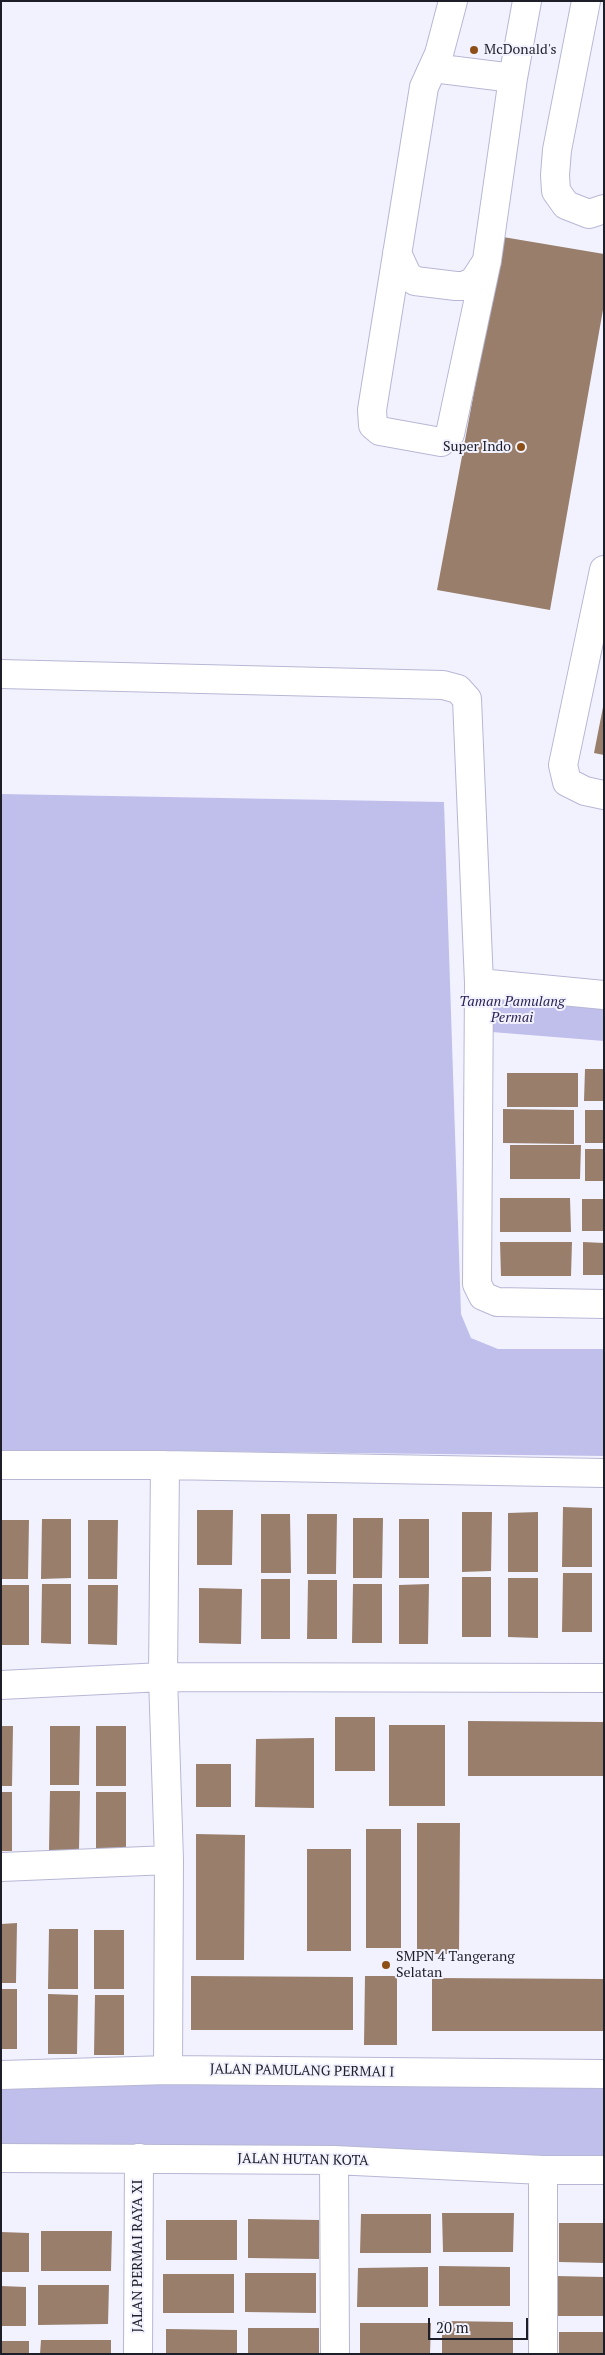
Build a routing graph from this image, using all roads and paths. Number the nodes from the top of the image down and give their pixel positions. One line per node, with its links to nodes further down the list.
1 (453, 1): 4 (street)
2 (527, 1): 5 (street)
3 (586, 1): 6 (street)
4 (433, 68): 5 (street); 7 (street)
5 (513, 78): 8 (street)
6 (604, 209)
7 (397, 253): 8 (street); 8 (street)
8 (487, 260)
9 (604, 570): 11 (street)
10 (1, 674): 12 (street)
11 (604, 795)
12 (479, 983): 13 (street); 14 (street)
13 (604, 995)
14 (604, 1304)
15 (1, 1465): 16 (street)
16 (165, 1465): 17 (street); 18 (street)
17 (604, 1473)
18 (163, 1678): 19 (street); 20 (street); 21 (street)
19 (604, 1678)
20 (1, 1685)
21 (169, 1860): 22 (street); 23 (street)
22 (1, 1867)
23 (168, 2070): 24 (street, JALAN PAMULANG PERMAI I); 25 (street, JALAN PAMULANG PERMAI I)
24 (604, 2074)
25 (1, 2075)
26 (1, 2158): 27 (street, JALAN HUTAN KOTA)
27 (139, 2158): 28 (street, JALAN HUTAN KOTA); 31 (street, JALAN PERMAI RAYA XI)
28 (334, 2160): 29 (street, JALAN HUTAN KOTA); 32 (street)
29 (542, 2170): 30 (street, JALAN HUTAN KOTA); 33 (street)
30 (604, 2170)
31 (138, 2354)
32 (335, 2354)
33 (543, 2354)

